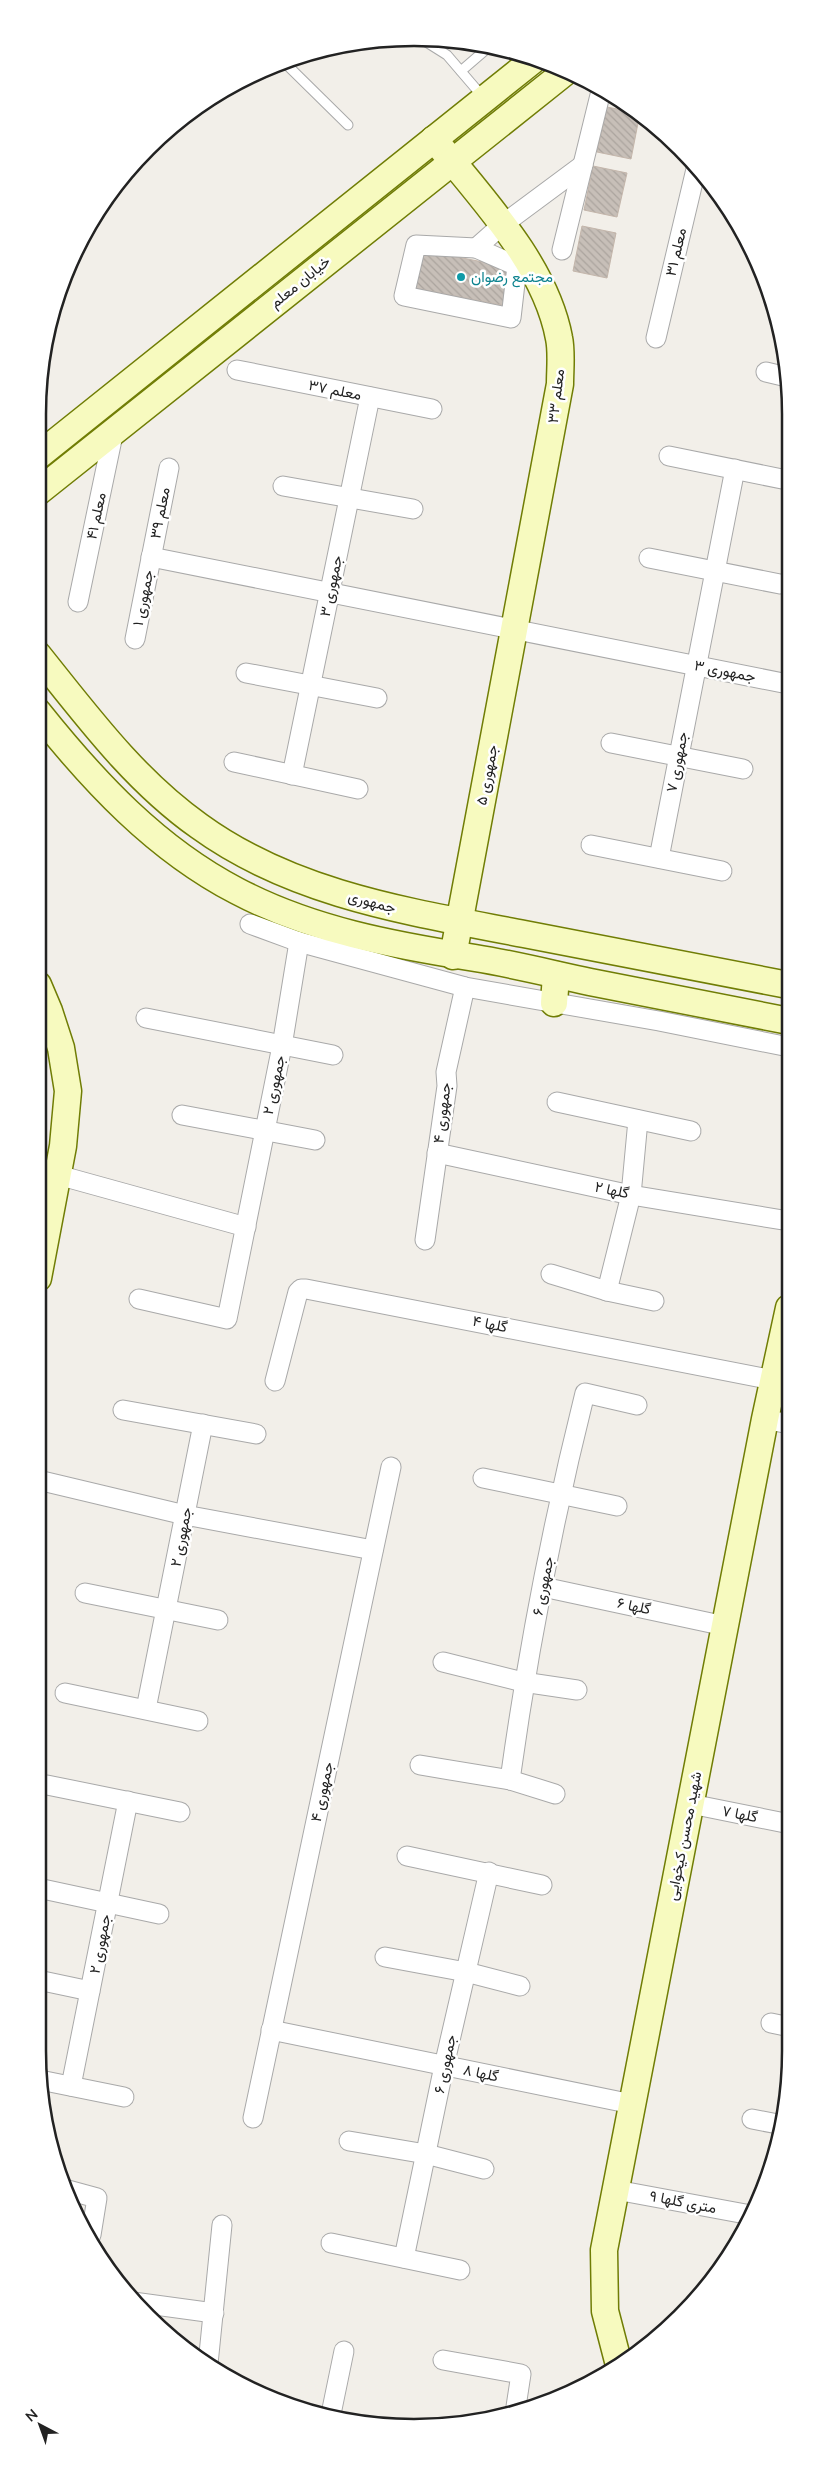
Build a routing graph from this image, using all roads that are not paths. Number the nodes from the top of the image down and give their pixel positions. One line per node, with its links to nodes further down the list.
1 (434, 47): 5 (lane)
2 (483, 52): 5 (lane)
3 (527, 65): 8 (main road, خیابان معلم)
4 (290, 68): 9 (lane)
5 (461, 71): 8 (lane)
6 (560, 76): 11 (main road, خیابان معلم)
7 (600, 97): 12 (street)
8 (484, 99): 10 (main road, خیابان معلم)
9 (348, 126)
10 (434, 139): 11 (main road, معلم ۳۳); 24 (main road, خیابان معلم)
11 (451, 161): 14 (main road, معلم ۳۳); 23 (main road, خیابان معلم)
12 (583, 164): 14 (street); 16 (street)
13 (694, 177): 17 (street, معلم ۳۱)
14 (502, 225): 15 (street); 39 (main road, معلم ۳۳)
15 (476, 248): 15 (street)
16 (562, 250)
17 (656, 338)
18 (237, 370): 21 (street, معلم ۳۷)
19 (766, 372): 20 (street)
20 (780, 375)
21 (370, 397): 22 (street, معلم ۳۷); 31 (street, جمهوری ۳)
22 (432, 409)
23 (114, 430): 29 (main road, خیابان معلم); 38 (street, معلم ۴۱)
24 (46, 450)
25 (669, 456): 27 (street)
26 (169, 468): 33 (street, معلم ۳۹)
27 (734, 469): 28 (street); 35 (street, جمهوری ۷)
28 (782, 479)
29 (46, 485)
30 (283, 486): 31 (street)
31 (349, 498): 32 (street); 37 (street, جمهوری ۳)
32 (413, 509)
33 (151, 557): 37 (street, جمهوری ۳); 40 (street, جمهوری ۱)
34 (648, 558): 35 (street)
35 (715, 571): 36 (street); 41 (street, جمهوری ۷)
36 (780, 584)
37 (330, 593): 39 (street, جمهوری ۳); 45 (street, جمهوری ۳)
38 (78, 602)
39 (514, 629): 41 (street, جمهوری ۳); 57 (main road, جمهوری ۵)
40 (135, 639)
41 (696, 665): 44 (street, جمهوری ۳); 49 (street, جمهوری ۷)
42 (46, 666): 57 (main road, جمهوری)
43 (246, 673): 45 (street)
44 (782, 683)
45 (310, 685): 46 (street); 52 (street, جمهوری ۳)
46 (377, 698)
47 (46, 722): 60 (main road)
48 (611, 743): 49 (street)
49 (678, 757): 51 (street); 55 (street, جمهوری ۷)
50 (234, 762): 52 (street)
51 (743, 769)
52 (292, 774): 53 (street)
53 (358, 789)
54 (591, 845): 55 (street)
55 (659, 858): 56 (street)
56 (722, 871)
57 (459, 921): 60 (main road, جمهوری ۵); 62 (main road, جمهوری)
58 (250, 924): 59 (street)
59 (300, 942): 63 (street); 68 (street, جمهوری ۲)
60 (454, 956): 61 (main road)
61 (556, 975): 64 (main road); 67 (main road)
62 (782, 985)
63 (465, 987): 64 (street); 79 (street, جمهوری ۴)
64 (554, 1003): 69 (street)
65 (46, 1004): 80 (main road)
66 (146, 1018): 68 (street)
67 (782, 1020)
68 (282, 1046): 70 (street); 76 (street, جمهوری ۲)
69 (782, 1046)
70 (333, 1055)
71 (46, 1072): 77 (main road)
72 (557, 1102): 74 (street)
73 (182, 1114): 76 (street)
74 (638, 1120): 75 (street); 81 (street)
75 (691, 1131)
76 (265, 1132): 78 (street); 83 (street, جمهوری ۲)
77 (46, 1134)
78 (315, 1140)
79 (437, 1153): 81 (street, گلها ۲); 84 (street, جمهوری ۴)
80 (46, 1192): 83 (street)
81 (632, 1194): 82 (street, گلها ۲); 86 (street)
82 (782, 1220)
83 (246, 1227): 87 (street, جمهوری ۲)
84 (425, 1240)
85 (551, 1274): 86 (street)
86 (607, 1291): 88 (street)
87 (139, 1299)
88 (654, 1301)
89 (782, 1340): 90 (main road, شهید محسن کیخوایی)
90 (773, 1380): 91 (street, گلها ۴); 94 (main road, شهید محسن کیخوایی)
91 (275, 1382)
92 (638, 1405): 100 (street, جمهوری ۶)
93 (123, 1410): 95 (street)
94 (777, 1422): 108 (main road, شهید محسن کیخوایی)
95 (203, 1424): 96 (street); 102 (street, جمهوری ۲)
96 (256, 1434)
97 (391, 1467): 103 (street, جمهوری ۴)
98 (483, 1478): 100 (street)
99 (46, 1482): 102 (street)
100 (560, 1495): 101 (street); 104 (street, جمهوری ۶)
101 (617, 1506)
102 (185, 1515): 103 (street); 106 (street, جمهوری ۲)
103 (373, 1550): 136 (street, جمهوری ۴)
104 (544, 1586): 108 (street, گلها ۶); 110 (street, جمهوری ۶)
105 (85, 1593): 106 (street)
106 (166, 1608): 107 (street); 113 (street, جمهوری ۲)
107 (218, 1620)
108 (725, 1626): 120 (main road, شهید محسن کیخوایی)
109 (443, 1662): 110 (street)
110 (523, 1682): 111 (street); 116 (street, جمهوری ۶)
111 (577, 1690)
112 (65, 1693): 113 (street)
113 (146, 1709): 114 (street)
114 (198, 1721)
115 (420, 1765): 116 (street)
116 (510, 1780): 118 (street)
117 (47, 1785): 119 (street)
118 (555, 1794)
119 (128, 1801): 121 (street); 127 (street, جمهوری ۲)
120 (690, 1804): 122 (street, گلها ۷); 141 (main road, شهید محسن کیخوایی)
121 (180, 1812)
122 (782, 1822)
123 (407, 1856): 124 (street)
124 (489, 1872): 125 (street); 130 (street, جمهوری ۶)
125 (542, 1884)
126 (46, 1890): 127 (street)
127 (108, 1903): 128 (street); 133 (street, جمهوری ۲)
128 (159, 1914)
129 (386, 1957): 130 (street)
130 (466, 1972): 132 (street); 137 (street, جمهوری ۶)
131 (46, 1982): 133 (street)
132 (520, 1986)
133 (90, 1991): 139 (street, جمهوری ۲)
134 (771, 2023): 135 (street)
135 (782, 2025)
136 (272, 2030): 137 (street, گلها ۸); 142 (street, جمهوری ۴)
137 (444, 2066): 141 (street, گلها ۸); 146 (street, جمهوری ۶)
138 (48, 2081): 139 (street)
139 (71, 2086): 140 (street)
140 (124, 2097)
141 (632, 2104): 148 (main road, شهید محسن کیخوایی)
142 (253, 2118)
143 (752, 2119): 144 (street)
144 (775, 2123)
145 (349, 2141): 146 (street)
146 (426, 2154): 147 (street); 154 (street, جمهوری ۶)
147 (484, 2169)
148 (616, 2190): 150 (street, ۹ متری گلها); 160 (main road, شهید محسن کیخوایی)
149 (74, 2191): 152 (street)
150 (744, 2214)
151 (222, 2225): 157 (street)
152 (92, 2228)
153 (331, 2243): 154 (street)
154 (404, 2258): 155 (street)
155 (460, 2270)
156 (148, 2304): 157 (street)
157 (214, 2313): 159 (street)
158 (344, 2351): 163 (street)
159 (209, 2356)
160 (617, 2358)
161 (443, 2360): 162 (street)
162 (516, 2404)
163 (332, 2409)

